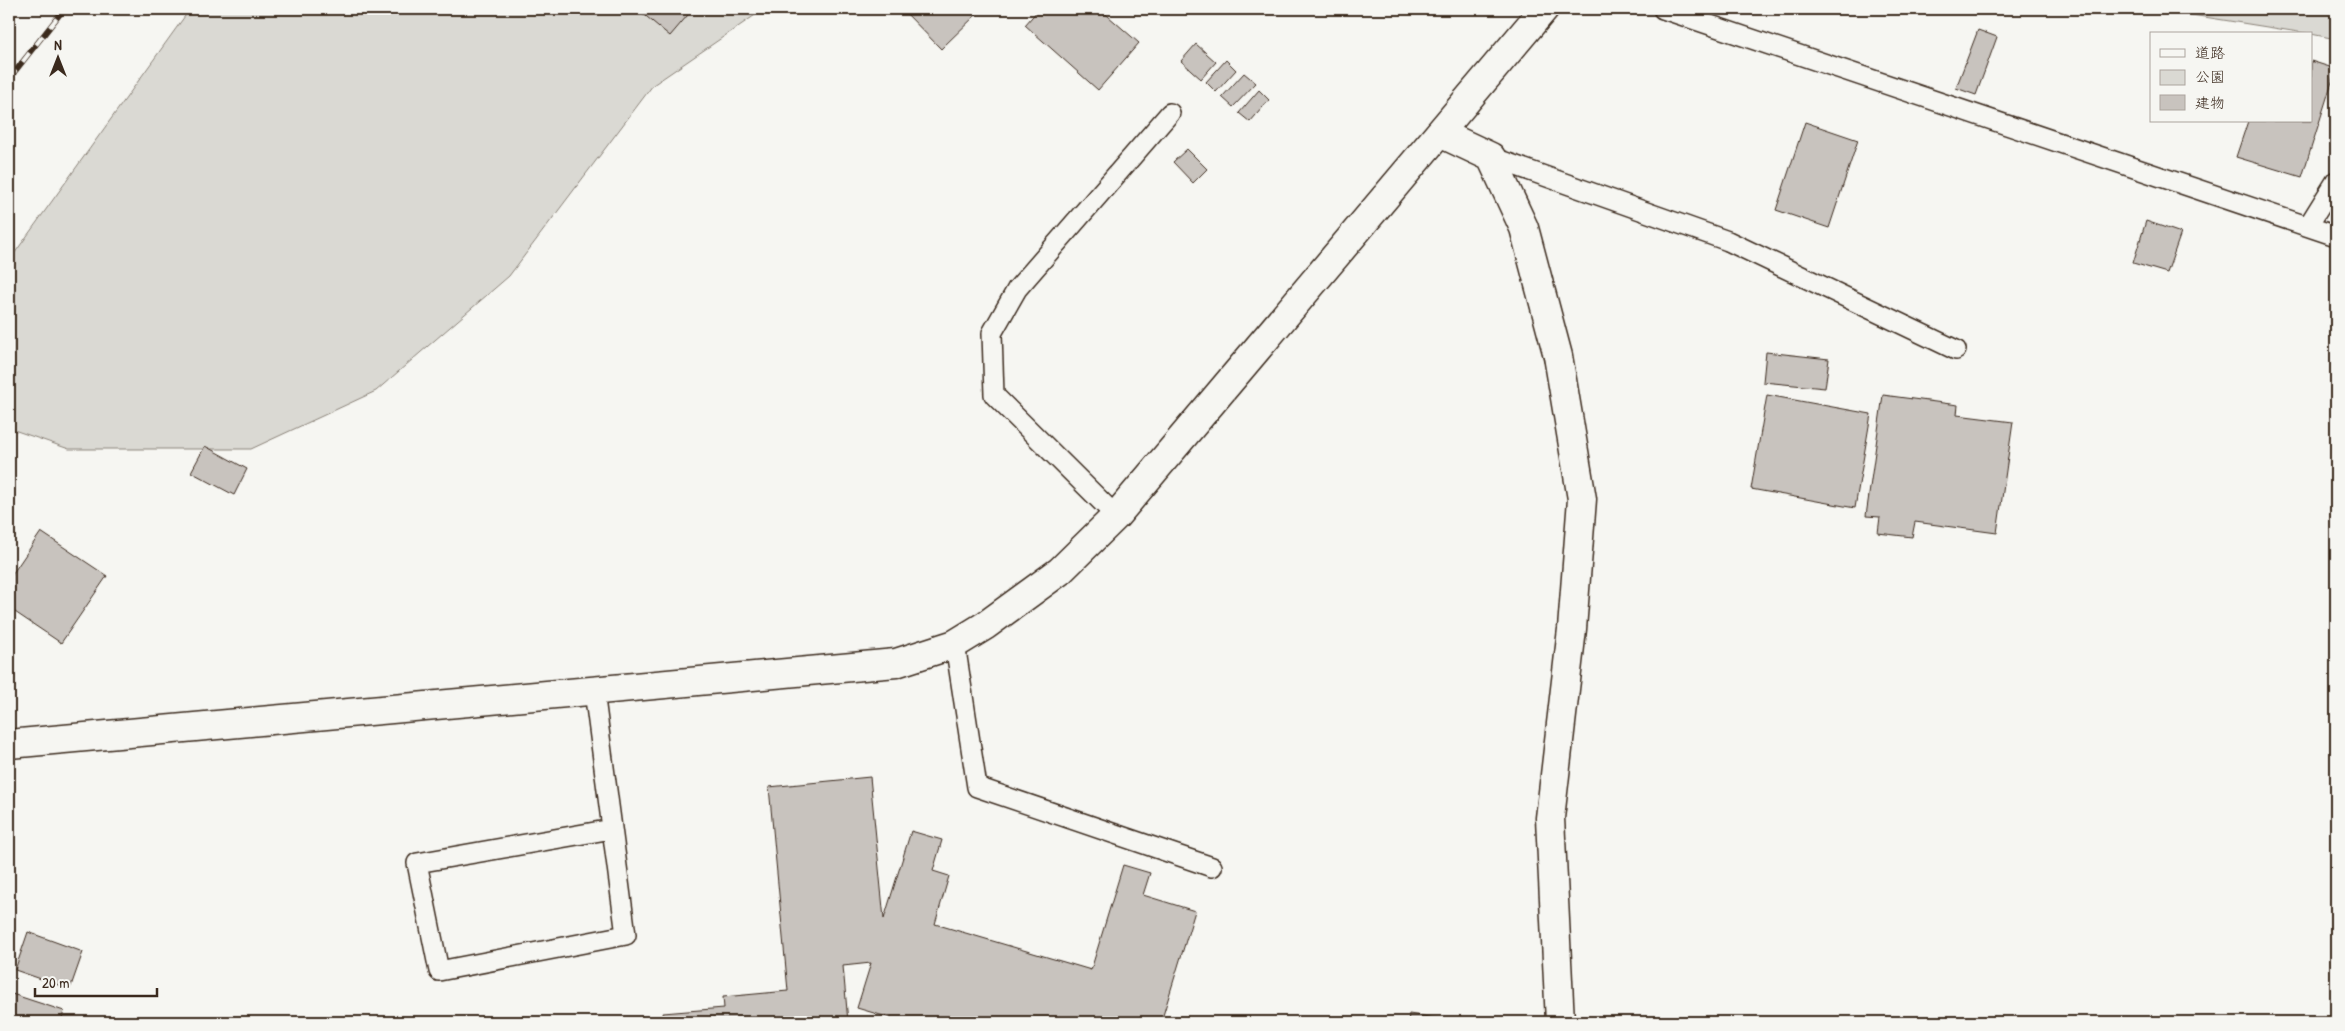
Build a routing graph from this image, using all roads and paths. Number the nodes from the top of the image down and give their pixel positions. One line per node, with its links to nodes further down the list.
1 (1544, 9): 4 (street)
2 (1663, 9): 7 (lane)
3 (1170, 113): 10 (lane)
4 (1440, 133): 5 (street); 10 (street)
5 (1491, 157): 9 (lane); 16 (street)
6 (2336, 181): 7 (lane)
7 (2308, 226): 8 (lane)
8 (2336, 236)
9 (1956, 350)
10 (1116, 516): 11 (street)
11 (955, 644): 12 (street); 15 (lane)
12 (594, 690): 13 (street); 14 (lane)
13 (9, 744)
14 (612, 829): 14 (lane)
15 (1212, 868)
16 (1560, 1022)

